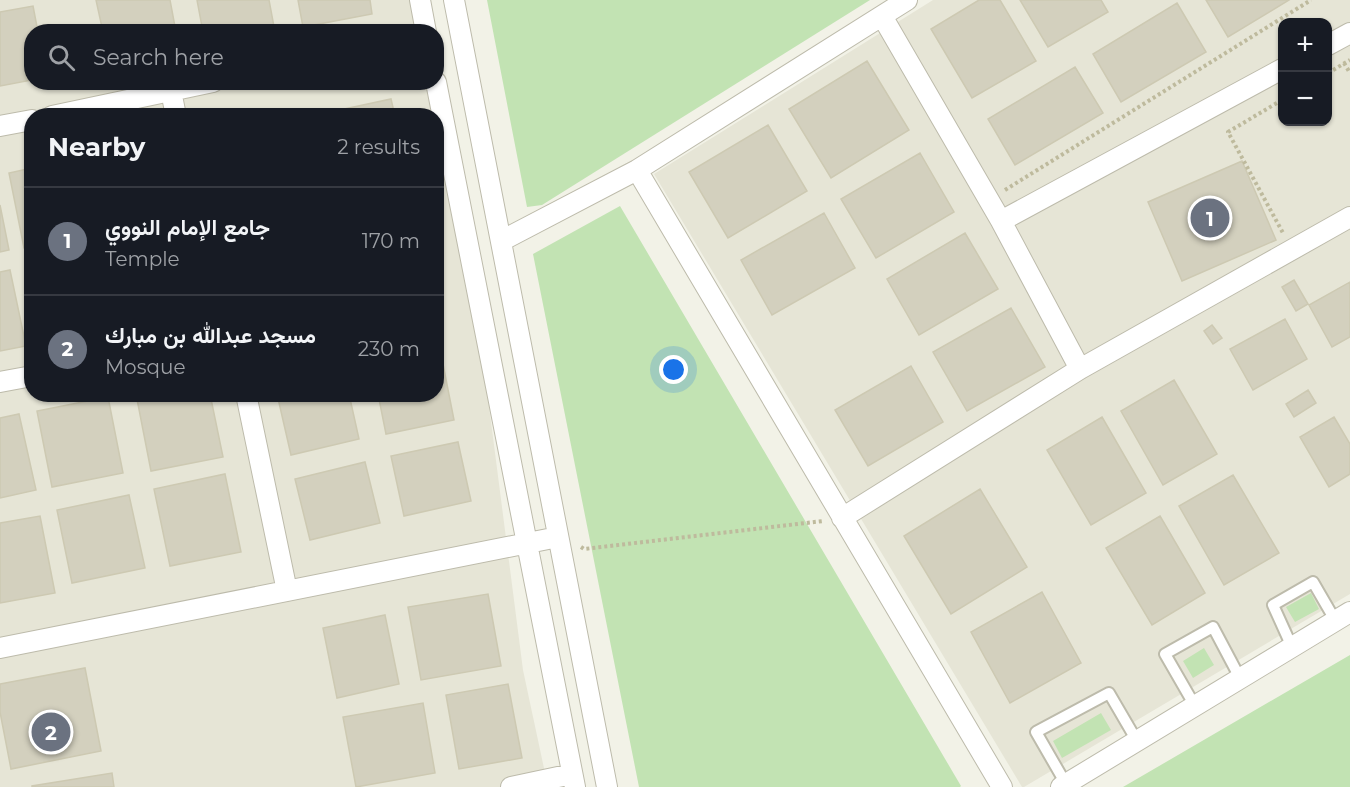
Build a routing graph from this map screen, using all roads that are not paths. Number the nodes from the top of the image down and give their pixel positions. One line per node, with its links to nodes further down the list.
1 (420, 0): 5 (street)
2 (454, 0): 21 (street)
3 (907, 0): 4 (street)
4 (882, 16): 18 (street); 20 (street)
5 (424, 24)
6 (1350, 33): 7 (street)
7 (1332, 43)
8 (1278, 71): 20 (street)
9 (176, 90): 11 (street)
10 (438, 90): 14 (street)
11 (171, 91): 12 (street); 13 (street)
12 (90, 108)
13 (174, 108)
14 (441, 108)
15 (24, 122): 17 (street)
16 (444, 123): 28 (street)
17 (0, 126)
18 (637, 170): 21 (street); 26 (street)
19 (1350, 217): 22 (street)
20 (1001, 221): 22 (street)
21 (501, 241): 27 (street)
22 (1080, 369): 26 (street)
23 (24, 378): 24 (street)
24 (0, 382)
25 (248, 402): 29 (street)
26 (842, 518): 40 (street)
27 (558, 537): 28 (street); 39 (street)
28 (527, 543): 29 (street); 36 (street)
29 (287, 591): 32 (street)
30 (1343, 616): 31 (street); 31 (lane)
31 (1292, 647): 33 (street)
32 (0, 648)
33 (1240, 678): 34 (street); 34 (lane)
34 (1196, 706): 35 (street)
35 (1137, 741): 37 (street); 37 (lane)
36 (574, 781): 38 (street)
37 (1063, 786)
38 (511, 787)
39 (607, 787)
40 (1002, 787)

